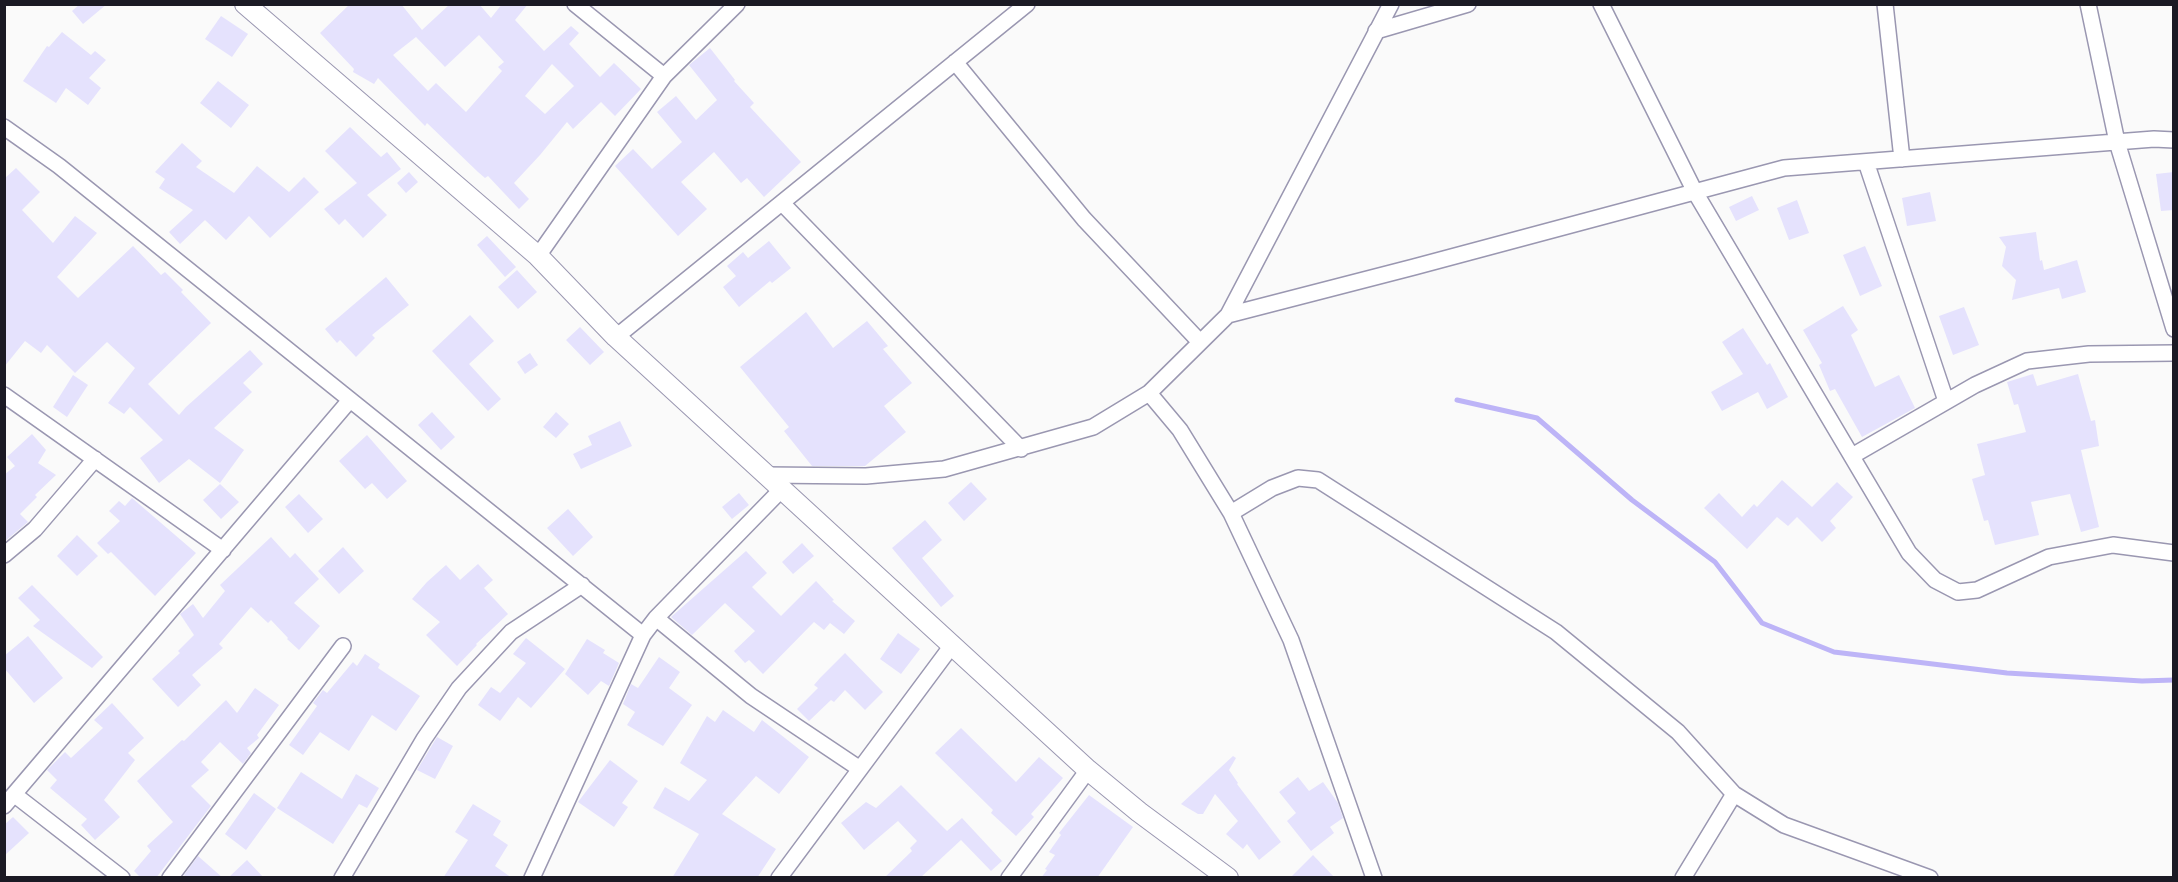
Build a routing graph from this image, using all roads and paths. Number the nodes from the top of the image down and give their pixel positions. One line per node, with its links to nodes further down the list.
1 (245, 4): 20 (street)
2 (575, 4): 12 (street)
3 (737, 4): 12 (street)
4 (1027, 4): 11 (street)
5 (1391, 4): 10 (street)
6 (1468, 4): 10 (street)
7 (1601, 4): 18 (street)
8 (1885, 4): 16 (street)
9 (2088, 4): 15 (street)
10 (1376, 31): 21 (street)
11 (955, 62): 19 (street); 24 (street)
12 (664, 76): 20 (street)
13 (4, 127): 28 (street)
14 (2174, 140): 15 (street)
15 (2117, 142): 16 (street); 22 (street)
16 (1902, 159): 17 (street)
17 (1866, 162): 18 (street); 29 (street)
18 (1695, 192): 21 (street); 31 (street)
19 (782, 203): 23 (street); 30 (street)
20 (538, 256): 23 (street)
21 (1228, 315): 24 (street)
22 (2174, 329)
23 (616, 337): 33 (street)
24 (1199, 341): 26 (street)
25 (2174, 353): 29 (street)
26 (1149, 393): 30 (street); 35 (street)
27 (4, 395): 32 (street)
28 (350, 400): 36 (street); 39 (street)
29 (1946, 401): 31 (street)
30 (1021, 449): 33 (street)
31 (1852, 456): 37 (street)
32 (94, 459): 36 (street); 38 (street)
33 (765, 475): 34 (street)
34 (781, 490): 40 (street); 42 (street)
35 (1231, 513): 46 (street); 55 (street)
36 (223, 550): 47 (street)
37 (2174, 553)
38 (4, 555)
39 (582, 585): 41 (street); 50 (street)
40 (656, 618): 41 (street); 44 (street)
41 (642, 635): 51 (street)
42 (953, 644): 44 (street); 45 (street)
43 (343, 646): 49 (street)
44 (860, 769): 52 (street)
45 (1088, 770): 53 (street); 54 (street)
46 (1734, 794): 56 (street); 57 (street)
47 (10, 801): 48 (street)
48 (122, 878)
49 (170, 878)
50 (342, 878)
51 (532, 878)
52 (779, 878)
53 (1009, 878)
54 (1228, 878)
55 (1374, 878)
56 (1683, 878)
57 (1930, 878)

